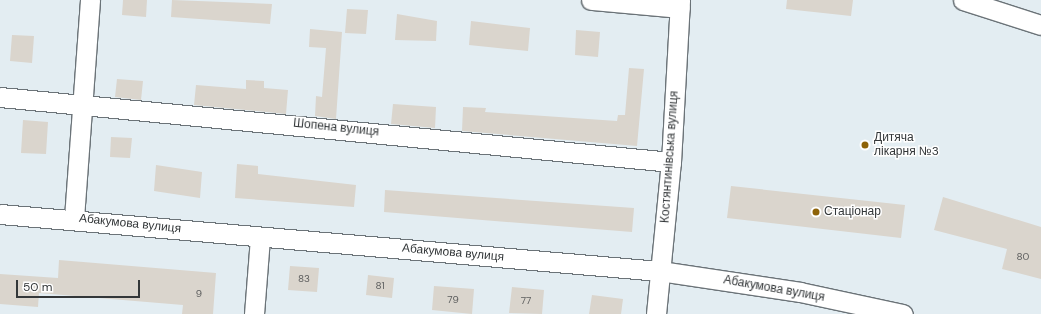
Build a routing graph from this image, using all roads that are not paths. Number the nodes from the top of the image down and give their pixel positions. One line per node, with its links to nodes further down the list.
1 (90, 0): 7 (street)
2 (591, 0): 4 (street)
3 (963, 0): 5 (street)
4 (680, 4): 8 (street, Костянтинівська вулиця)
5 (1041, 25)
6 (0, 97): 7 (street, Шопена вулиця)
7 (82, 103): 8 (street, Шопена вулиця); 10 (street)
8 (671, 162): 12 (street, Костянтинівська вулиця)
9 (0, 214): 10 (street, Абакумова вулиця)
10 (74, 218): 11 (street, Абакумова вулиця)
11 (260, 237): 12 (street, Абакумова вулиця); 13 (street)
12 (660, 271): 14 (street, Костянтинівська вулиця); 15 (street, Абакумова вулиця)
13 (254, 314)
14 (656, 314)
15 (903, 314)

